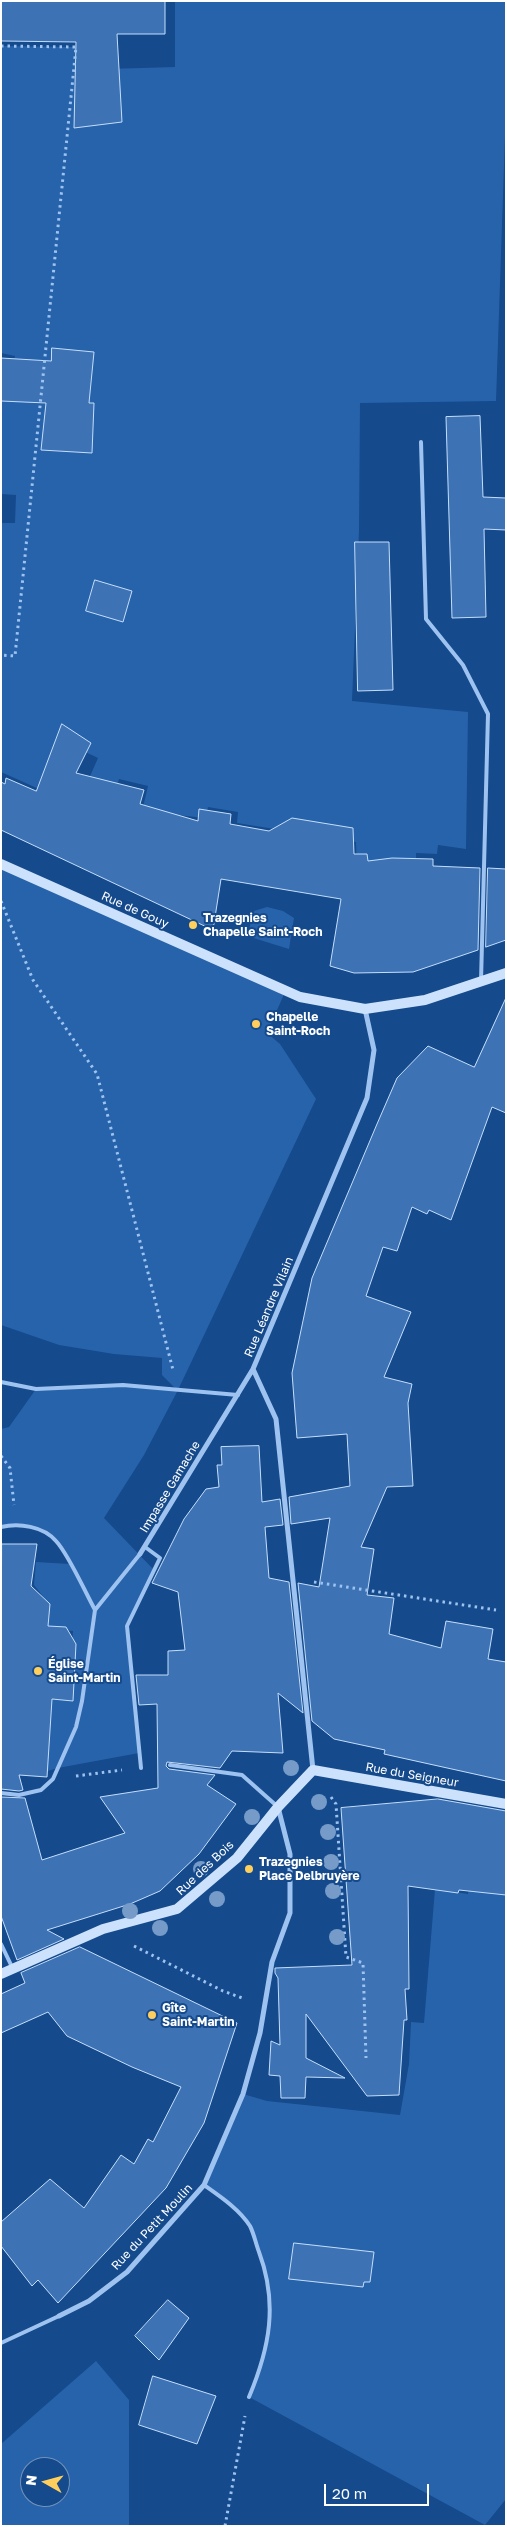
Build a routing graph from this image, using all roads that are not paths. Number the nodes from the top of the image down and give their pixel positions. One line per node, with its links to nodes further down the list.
1 (421, 442): 4 (lane)
2 (1, 864): 5 (street, Rue de Gouy)
3 (506, 973): 4 (street)
4 (481, 981): 5 (street)
5 (365, 1009): 6 (street, Rue Léandre Vilain)
6 (253, 1369): 8 (street, Impasse Gamache); 15 (street, Rue Léandre Vilain)
7 (1, 1382): 8 (lane)
8 (238, 1395): 10 (street, Impasse Gamache)
9 (1, 1527): 12 (lane)
10 (145, 1547): 11 (street, Impasse Gamache); 14 (lane)
11 (140, 1554): 12 (lane, Impasse Gamache)
12 (94, 1610): 16 (lane)
13 (170, 1766): 18 (lane)
14 (141, 1768)
15 (313, 1770): 17 (street, Rue du Seigneur); 18 (street, Rue des Bois)
16 (1, 1793)
17 (506, 1804)
18 (278, 1807): 20 (street, Rue des Bois); 22 (street, Rue du Petit Moulin)
19 (1, 1944): 20 (lane)
20 (13, 1969): 21 (street, Rue des Bois)
21 (1, 1974)
22 (204, 2185): 23 (street, Rue du Petit Moulin); 25 (lane)
23 (59, 2316): 24 (lane, Rue du Petit Moulin)
24 (1, 2343)
25 (248, 2397)

